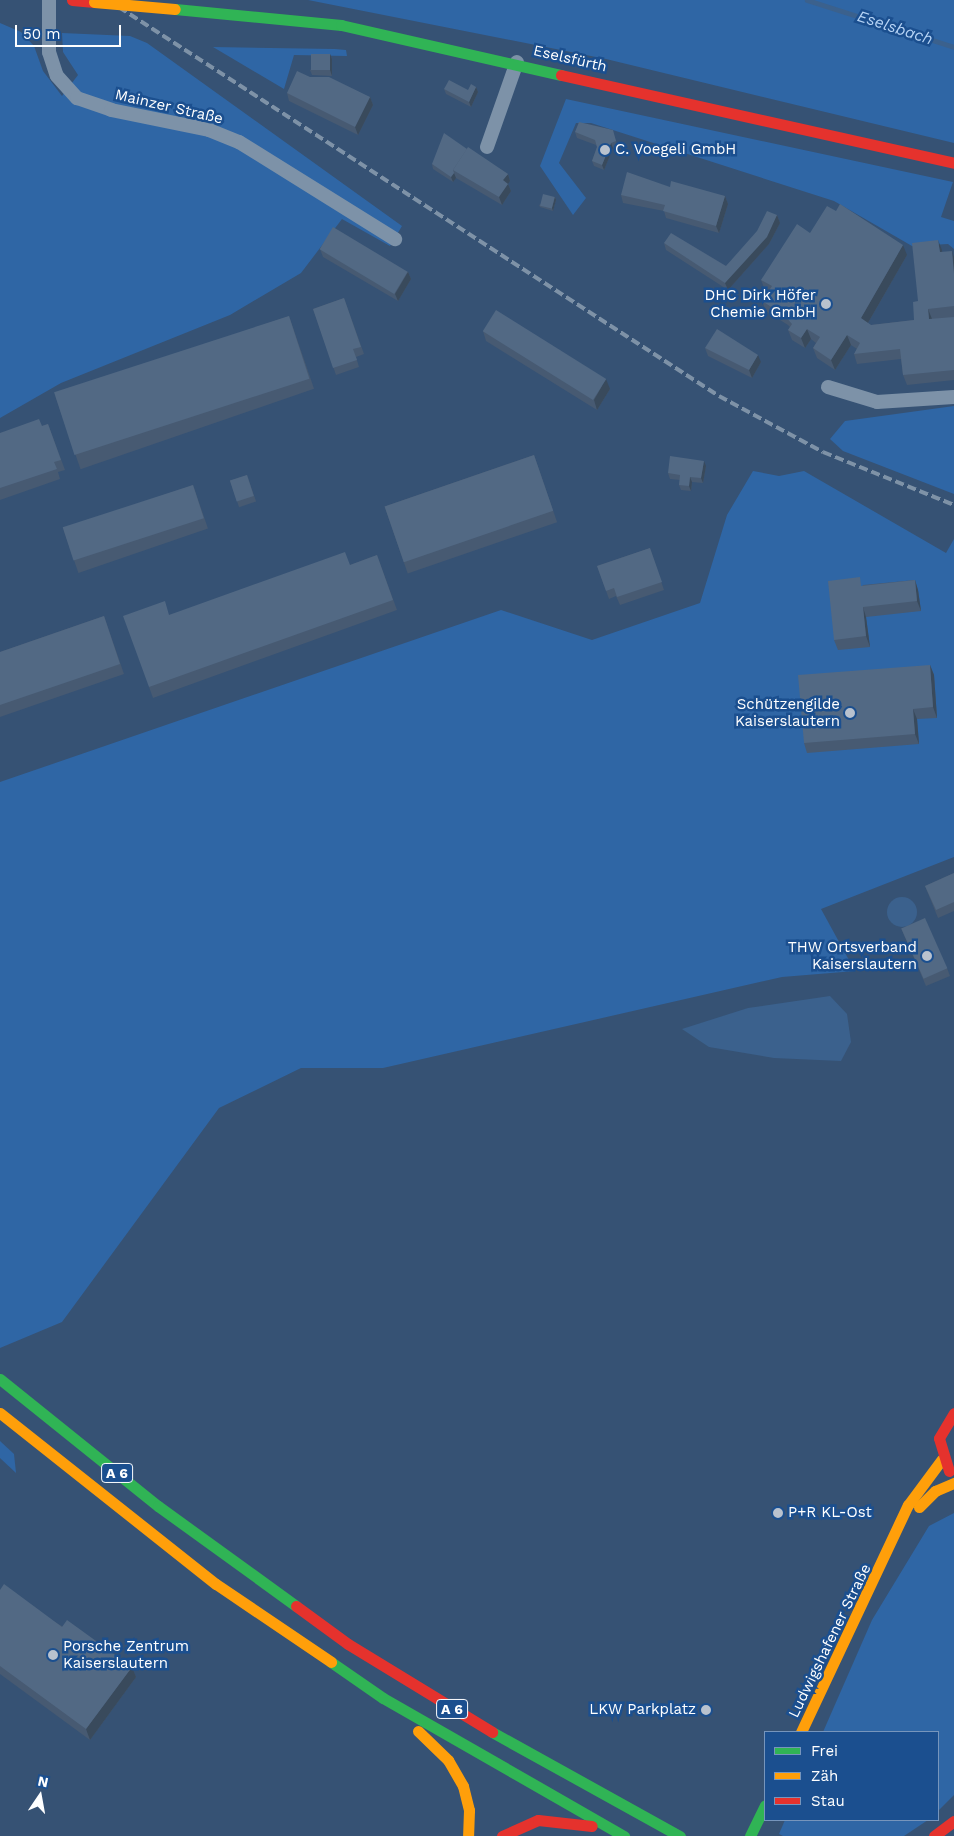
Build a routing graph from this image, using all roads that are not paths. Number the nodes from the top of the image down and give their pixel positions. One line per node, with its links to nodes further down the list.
1 (49, 0): 6 (street, Mainzer Straße)
2 (72, 0): 3 (main road, Eselsfürth, bridge)
3 (517, 62): 4 (street); 5 (main road, Eselsfürth)
4 (487, 148)
5 (954, 163)
6 (395, 239)
7 (828, 387): 8 (street)
8 (954, 397)
9 (0, 1379): 25 (main road, A 6)
10 (0, 1413): 16 (main road, A 6)
11 (954, 1413): 12 (main road)
12 (942, 1459): 13 (main road); 15 (main road, Ludwigshafener Straße)
13 (954, 1476)
14 (954, 1483): 15 (main road, Ludwigshafener Straße)
15 (885, 1562): 17 (main road, Ludwigshafener Straße)
16 (383, 1698): 20 (main road, A 6); 22 (main road)
17 (801, 1731)
18 (764, 1808): 21 (main road)
19 (954, 1821): 26 (main road)
20 (611, 1830): 23 (main road); 24 (main road, A 6)
21 (751, 1834)
22 (468, 1836)
23 (502, 1836)
24 (624, 1836)
25 (680, 1836)
26 (934, 1836)

